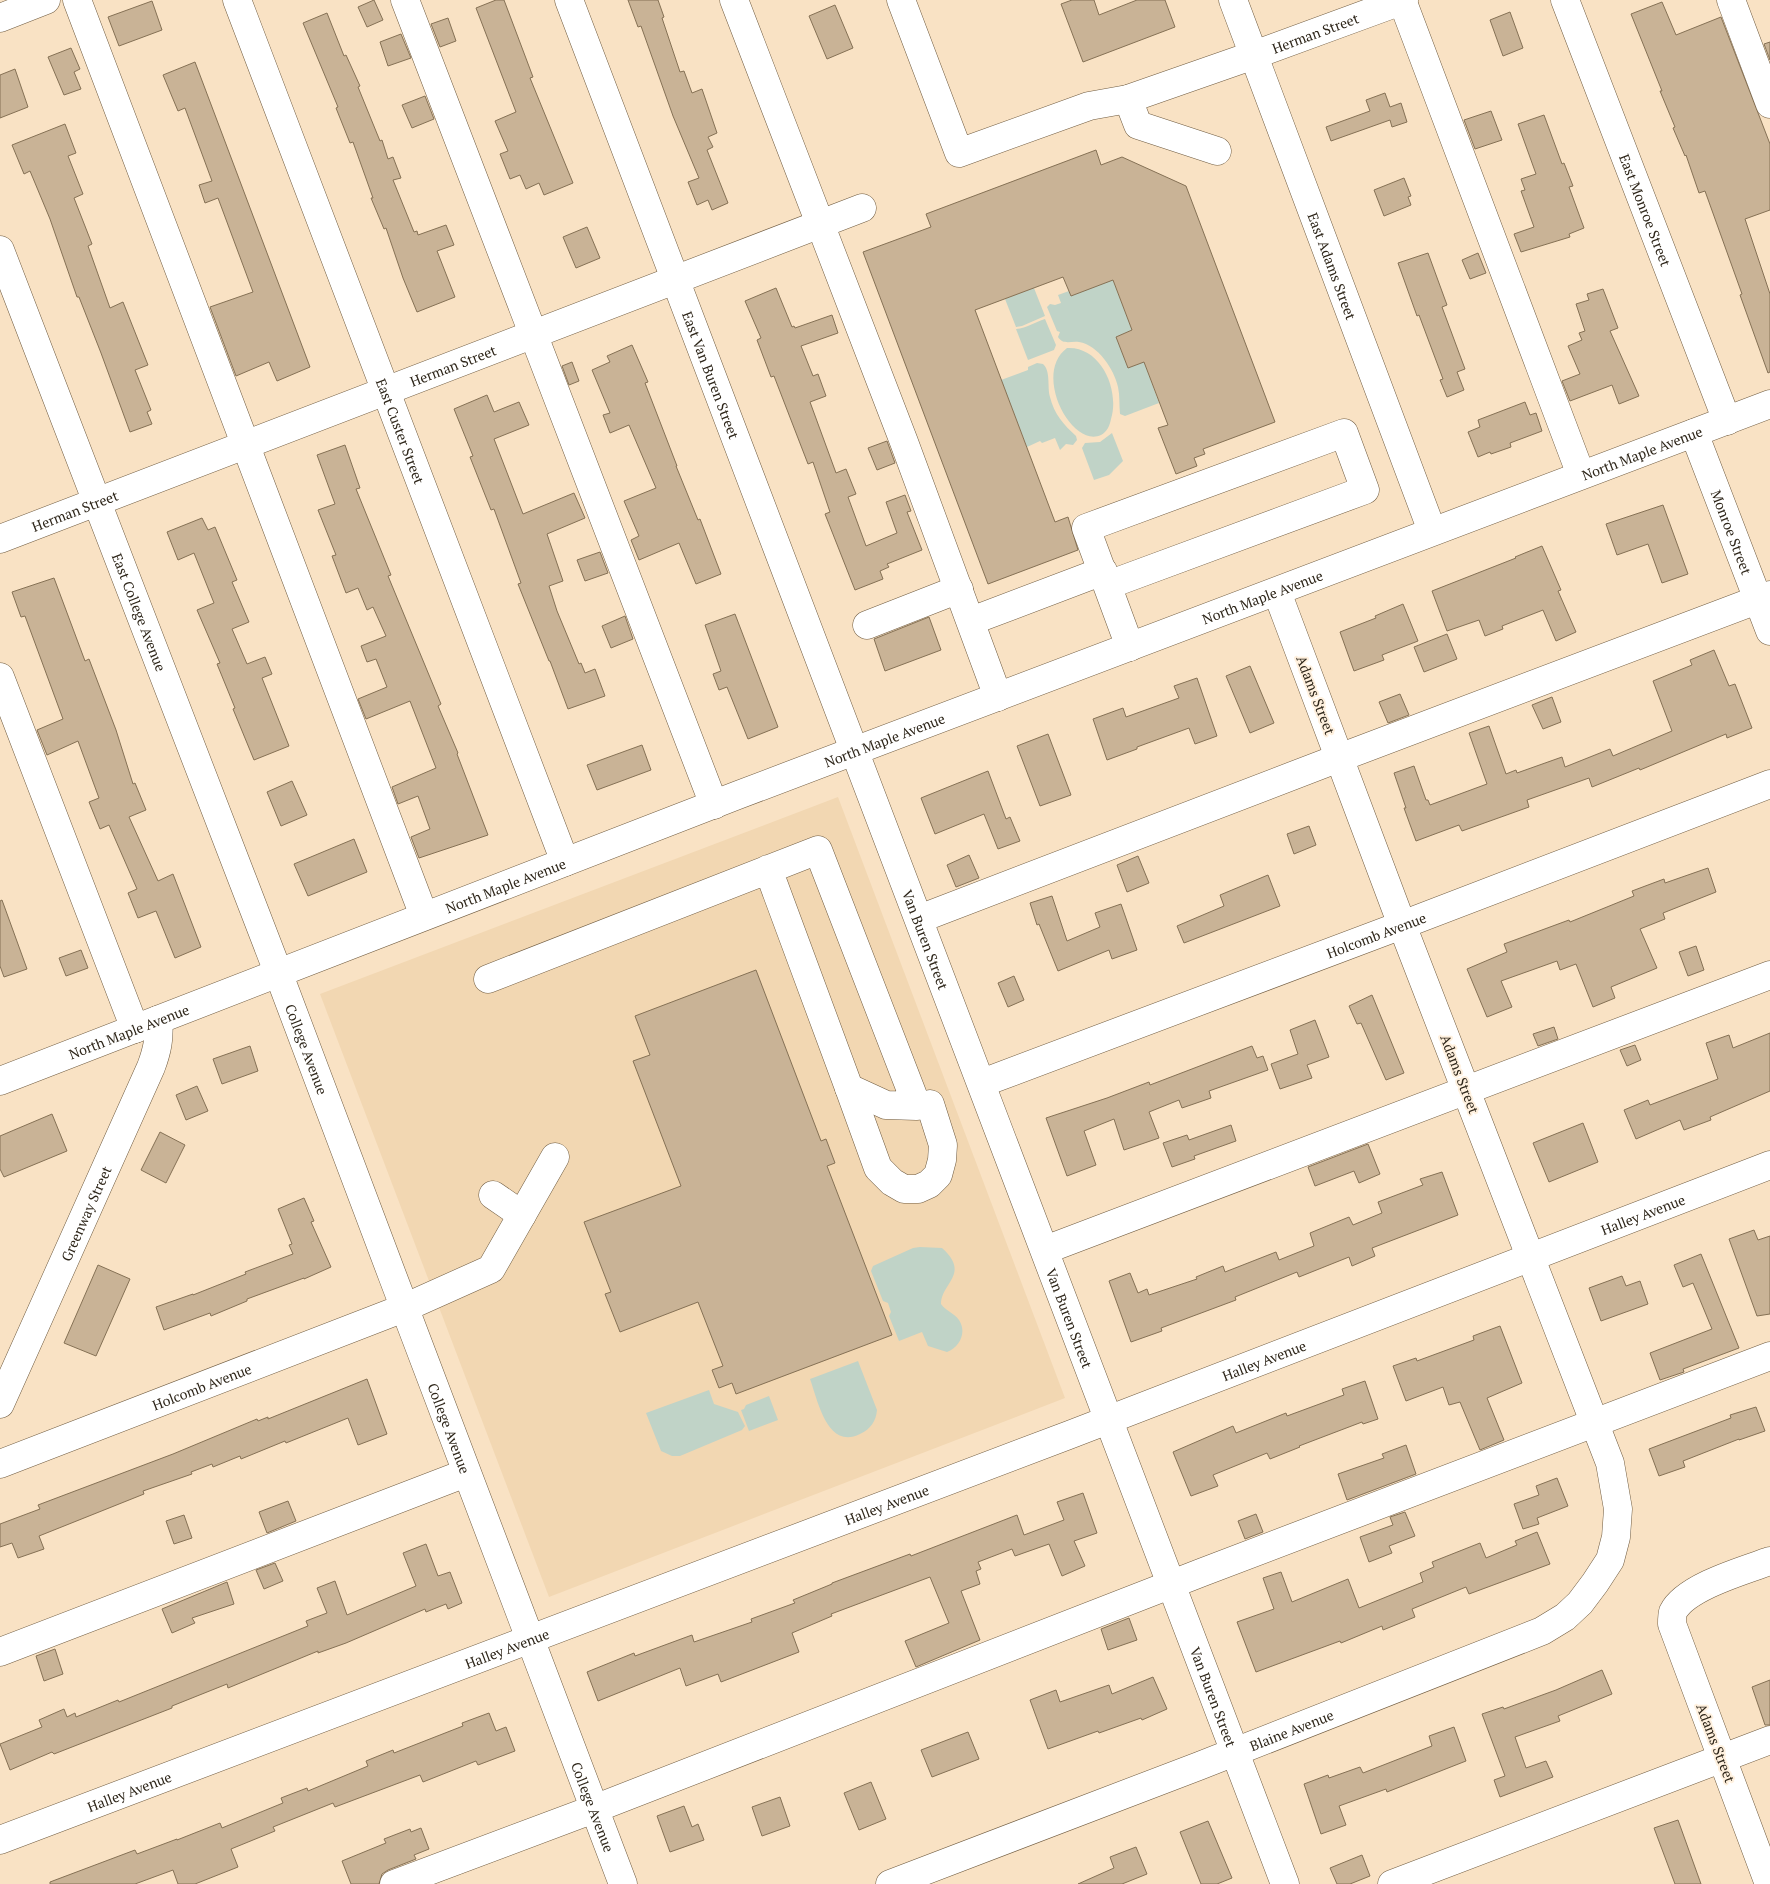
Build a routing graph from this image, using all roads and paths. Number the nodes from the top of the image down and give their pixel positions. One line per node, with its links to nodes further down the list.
1 (46, 0): 12 (street)
2 (77, 0): 26 (street)
3 (237, 0): 22 (street, East Custer Street)
4 (405, 0): 21 (street)
5 (569, 0): 20 (street, East Van Buren Street)
6 (734, 0): 18 (street)
7 (901, 0): 14 (street, Herman Street)
8 (1233, 0): 13 (street, East Adams Street)
9 (1402, 0): 13 (street, Herman Street); 27 (street)
10 (1565, 0): 24 (street, East Monroe Street)
11 (1731, 0): 15 (street)
12 (0, 18)
13 (1254, 55): 14 (street, Herman Street); 29 (street, East Adams Street)
14 (1128, 99): 16 (street)
15 (1770, 104)
16 (1217, 151)
17 (862, 208): 18 (street, Herman Street)
18 (820, 224): 20 (street, Herman Street); 32 (street)
19 (0, 250): 28 (street, East College Avenue)
20 (676, 280): 21 (street, Herman Street); 41 (street, East Van Buren Street)
21 (534, 335): 22 (street, Herman Street); 44 (street)
22 (386, 392): 26 (street, Herman Street); 45 (street, East Custer Street)
23 (1770, 404): 24 (street, North Maple Avenue)
24 (1726, 421): 25 (street, North Maple Avenue)
25 (1694, 433): 27 (street, North Maple Avenue); 34 (street, Monroe Street)
26 (246, 445): 28 (street, Herman Street); 47 (street)
27 (1581, 475): 29 (street, North Maple Avenue)
28 (96, 503): 30 (street, Herman Street); 50 (street, East College Avenue)
29 (1432, 531): 33 (street, North Maple Avenue)
30 (0, 539)
31 (1105, 578): 31 (street); 35 (street); 38 (street)
32 (959, 589): 35 (street); 36 (street)
33 (1277, 592): 38 (street, North Maple Avenue); 42 (street, Adams Street)
34 (1764, 597): 37 (street, Monroe Street); 42 (street)
35 (971, 621): 40 (street)
36 (867, 625)
37 (1770, 631)
38 (1130, 647): 40 (street, North Maple Avenue)
39 (0, 677): 53 (street, Greenway Street)
40 (998, 697): 41 (street, North Maple Avenue)
41 (855, 751): 44 (street, North Maple Avenue); 48 (street, Van Buren Street)
42 (1339, 758): 48 (street); 49 (street, Adams Street)
43 (1770, 784): 49 (street, Holcomb Avenue)
44 (714, 805): 45 (street, North Maple Avenue)
45 (565, 862): 47 (street, North Maple Avenue)
46 (768, 870): 52 (street); 56 (street); 58 (street)
47 (424, 916): 50 (street, North Maple Avenue)
48 (919, 919): 55 (street, Van Buren Street)
49 (1402, 925): 55 (street, Holcomb Avenue); 57 (street, Adams Street)
50 (278, 973): 53 (street, North Maple Avenue); 65 (street, College Avenue)
51 (1770, 975): 57 (street)
52 (488, 980)
53 (147, 1025): 54 (street, North Maple Avenue); 67 (street, Greenway Street)
54 (0, 1081)
55 (982, 1084): 63 (street, Van Buren Street)
56 (849, 1088): 58 (street); 58 (street)
57 (1466, 1091): 63 (street); 64 (street, Adams Street)
58 (923, 1105)
59 (555, 1157): 62 (street, Holcomb Avenue)
60 (1770, 1165): 64 (street, Halley Avenue)
61 (493, 1195): 62 (street)
62 (522, 1215): 65 (street, Holcomb Avenue)
63 (1045, 1250): 68 (street, Van Buren Street)
64 (1531, 1257): 68 (street, Halley Avenue); 69 (street, Adams Street)
65 (404, 1308): 70 (street, Holcomb Avenue); 71 (street, College Avenue)
66 (1770, 1356): 69 (street)
67 (0, 1404)
68 (1108, 1419): 74 (street, Van Buren Street); 75 (street, Halley Avenue)
69 (1595, 1422): 72 (street, Adams Street); 74 (street)
70 (0, 1464)
71 (466, 1473): 75 (street, College Avenue); 76 (street)
72 (1610, 1560): 78 (street, Blaine Avenue)
73 (1770, 1561): 79 (street, Adams Street)
74 (1171, 1584): 78 (street, Van Buren Street); 80 (street)
75 (529, 1640): 80 (street, College Avenue); 81 (street, Halley Avenue)
76 (0, 1652)
77 (1770, 1740): 79 (street)
78 (1236, 1752): 84 (street, Blaine Avenue); 85 (street, Van Buren Street)
79 (1721, 1759): 86 (street); 87 (street, Adams Street)
80 (594, 1809): 82 (street); 83 (street, College Avenue)
81 (0, 1840)
82 (394, 1884)
83 (623, 1884)
84 (890, 1884)
85 (1285, 1884)
86 (1392, 1884)
87 (1769, 1884)

